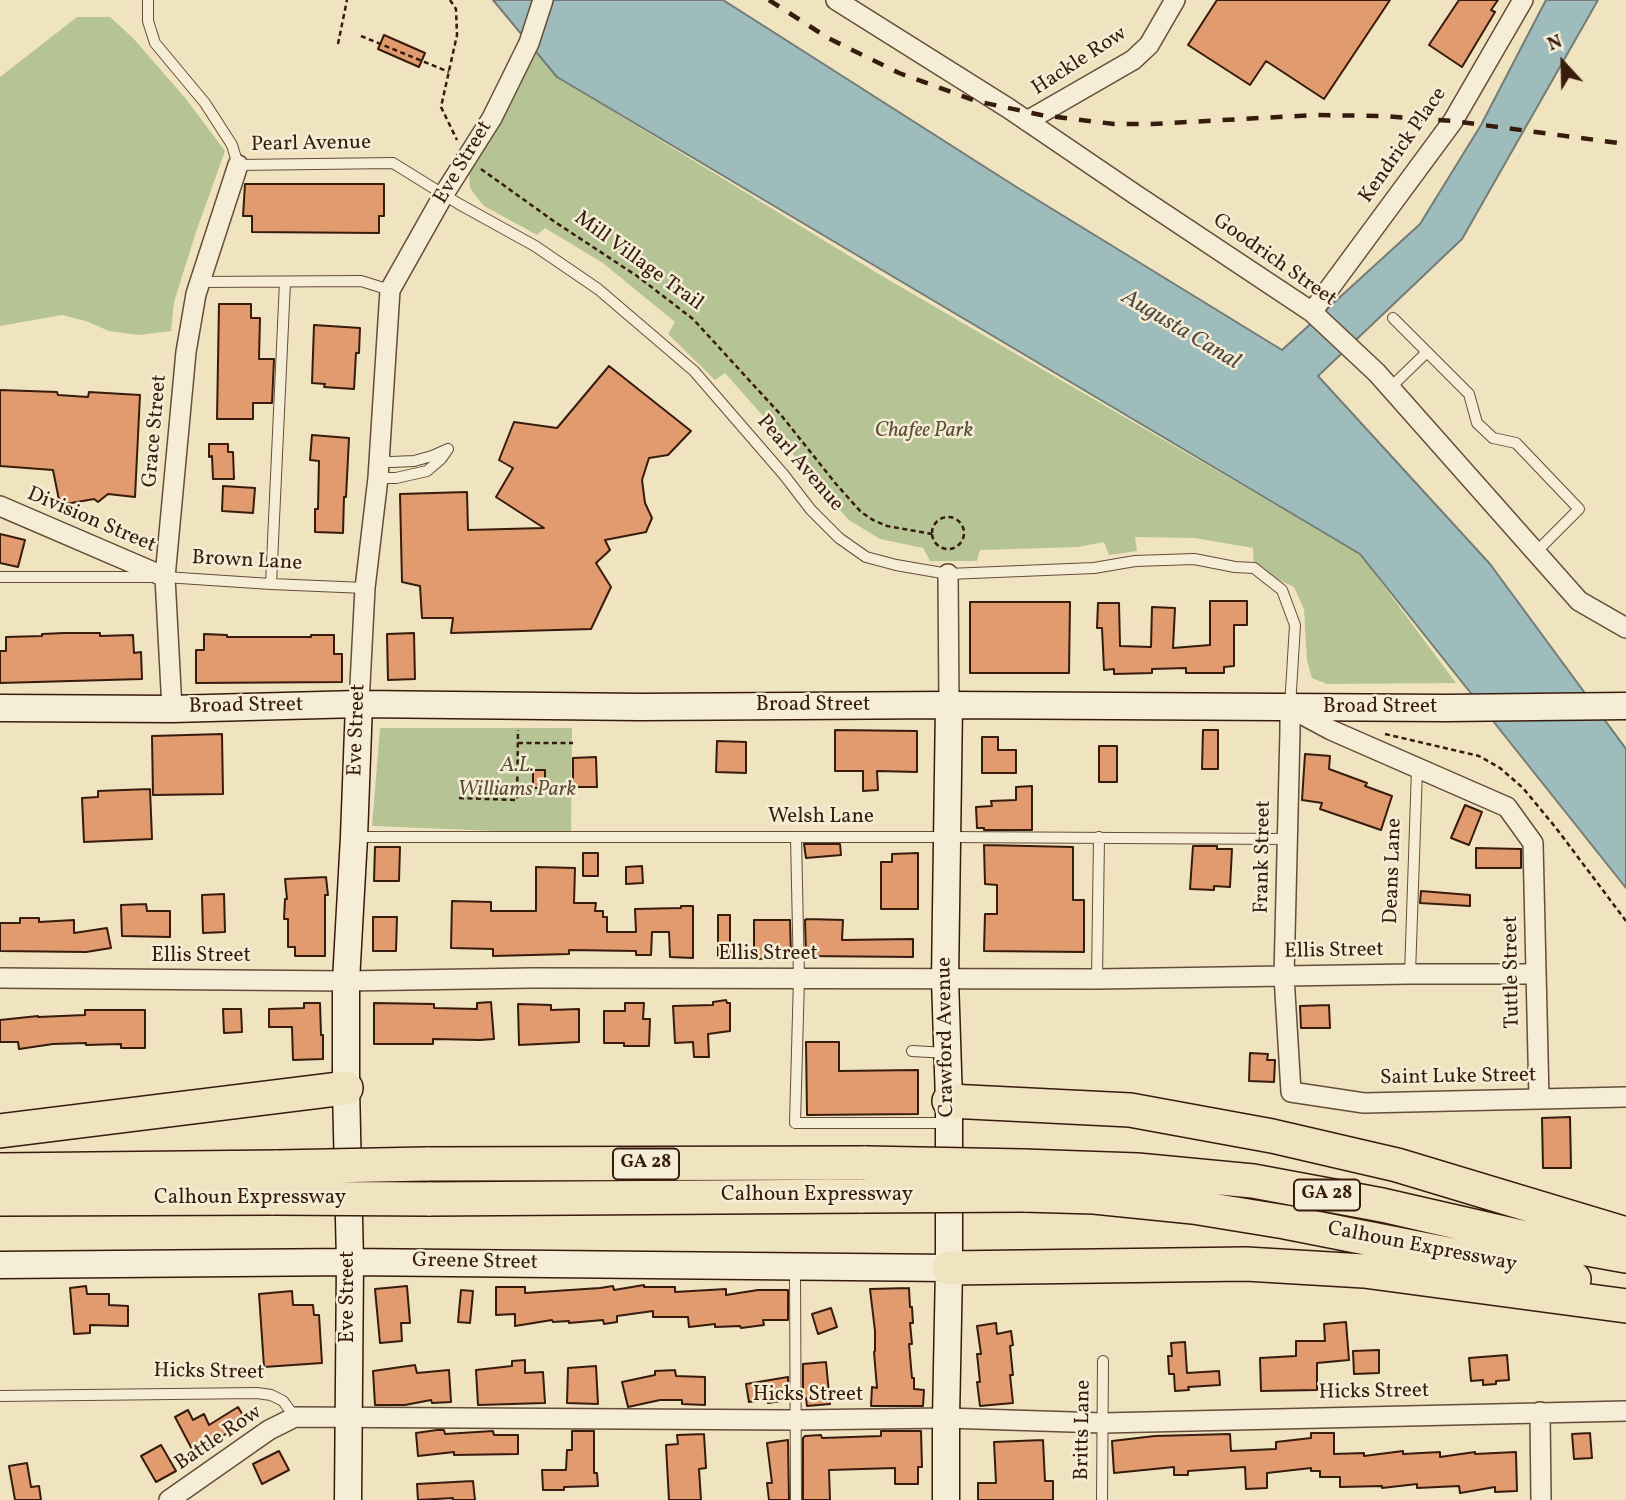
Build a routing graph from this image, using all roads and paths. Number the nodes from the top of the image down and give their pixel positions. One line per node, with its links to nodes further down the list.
1 (148, 0): 13 (lane)
2 (346, 0): 9 (path)
3 (450, 0): 10 (path, Mill Village Trail)
4 (543, 0): 12 (street, Eve Street)
5 (836, 0): 11 (street, Goodrich Street)
6 (1175, 0): 11 (street, Hackle Row)
7 (1522, 0): 18 (street, Kendrick Place)
8 (361, 36): 10 (path)
9 (338, 44)
10 (449, 72): 12 (path, Mill Village Trail)
11 (1027, 121): 18 (street, Goodrich Street)
12 (468, 158): 14 (street, Eve Street); 24 (path, Mill Village Trail)
13 (238, 165): 14 (lane, Pearl Avenue); 15 (street, Grace Street)
14 (444, 194): 17 (street, Eve Street); 26 (lane, Pearl Avenue)
15 (200, 282): 16 (lane); 28 (street, Grace Street)
16 (285, 282): 17 (lane); 29 (lane)
17 (390, 290): 22 (street, Eve Street)
18 (1313, 312): 21 (street, Goodrich Street)
19 (1393, 318): 20 (lane)
20 (1427, 352): 21 (lane); 25 (lane)
21 (1390, 388): 25 (street, Goodrich Street)
22 (378, 470): 22 (lane); 30 (street, Eve Street)
23 (0, 506): 28 (street, Division Street)
24 (932, 534): 24 (path)
25 (1536, 552): 31 (street, Goodrich Street)
26 (948, 574): 33 (street, Crawford Avenue); 35 (lane, Pearl Avenue)
27 (0, 577): 28 (lane, Brown Lane)
28 (165, 577): 29 (lane, Brown Lane); 37 (street, Grace Street)
29 (271, 584): 30 (lane, Brown Lane)
30 (365, 587): 32 (street, Eve Street)
31 (1626, 628)
32 (359, 704): 33 (street, Broad Street); 37 (street, Broad Street); 43 (street, Eve Street)
33 (949, 705): 35 (street, Broad Street); 45 (street, Crawford Avenue)
34 (1622, 706): 35 (street, Broad Street)
35 (1290, 707): 41 (street); 47 (street, Frank Street)
36 (0, 708): 37 (street, Broad Street)
37 (172, 709)
38 (518, 730): 39 (path)
39 (517, 743): 40 (path); 42 (path)
40 (573, 743)
41 (1417, 769): 48 (lane, Deans Lane); 49 (street, Tuttle Street)
42 (459, 798)
43 (354, 837): 44 (lane, Welsh Lane); 55 (street, Eve Street)
44 (796, 837): 45 (lane, Welsh Lane); 52 (lane)
45 (947, 837): 46 (lane, Welsh Lane); 53 (street, Crawford Avenue)
46 (1100, 837): 47 (lane, Welsh Lane); 54 (lane)
47 (1288, 839): 50 (street, Frank Street)
48 (1410, 974): 49 (street, Ellis Street); 50 (street, Ellis Street)
49 (1535, 974): 61 (street, Tuttle Street)
50 (1284, 976): 54 (street, Ellis Street); 59 (street, Frank Street)
51 (0, 978): 55 (street, Ellis Street)
52 (799, 978): 53 (street, Ellis Street); 55 (street, Ellis Street); 62 (lane)
53 (945, 979): 54 (street, Ellis Street); 57 (street, Crawford Avenue)
54 (1097, 979)
55 (346, 981): 58 (street, Eve Street)
56 (912, 1051): 57 (lane)
57 (947, 1053): 62 (street, Crawford Avenue)
58 (346, 1087): 63 (highway); 71 (street, Eve Street)
59 (1291, 1092): 61 (street, Saint Luke Street)
60 (1626, 1097): 61 (street, Saint Luke Street)
61 (1539, 1099)
62 (948, 1112): 69 (highway); 74 (street, Crawford Avenue)
63 (0, 1131)
64 (0, 1170): 67 (highway, Calhoun Expressway / GA 28)
65 (864, 1179): 66 (highway, Calhoun Expressway / GA 28, bridge); 67 (highway, Calhoun Expressway / GA 28, bridge); 67 (highway, Calhoun Expressway / GA 28, bridge)
66 (1024, 1180): 70 (highway, Calhoun Expressway / GA 28); 75 (highway, Calhoun Expressway / GA 28)
67 (276, 1182): 68 (highway, Calhoun Expressway / GA 28)
68 (0, 1199)
69 (1626, 1234)
70 (1626, 1256)
71 (350, 1262): 72 (street, Greene Street); 73 (street, Greene Street); 82 (street, Eve Street)
72 (0, 1265)
73 (795, 1266): 74 (street, Greene Street); 84 (lane)
74 (949, 1268): 76 (highway); 83 (street, Crawford Avenue)
75 (1626, 1289)
76 (1626, 1306)
77 (1104, 1361): 85 (lane, Britts Lane)
78 (0, 1396): 81 (lane, Hicks Street)
79 (1626, 1411): 80 (street, Hicks Street)
80 (1540, 1412): 85 (street, Hicks Street); 91 (street)
81 (295, 1417): 82 (street, Hicks Street); 86 (street, Battle Row)
82 (348, 1418): 84 (street, Hicks Street); 87 (street, Eve Street)
83 (946, 1418): 84 (street, Hicks Street); 85 (street, Hicks Street); 89 (street, Crawford Avenue)
84 (796, 1420): 88 (lane)
85 (1103, 1423): 90 (lane, Britts Lane)
86 (169, 1500)
87 (348, 1500)
88 (796, 1500)
89 (946, 1500)
90 (1102, 1500)
91 (1541, 1500)

